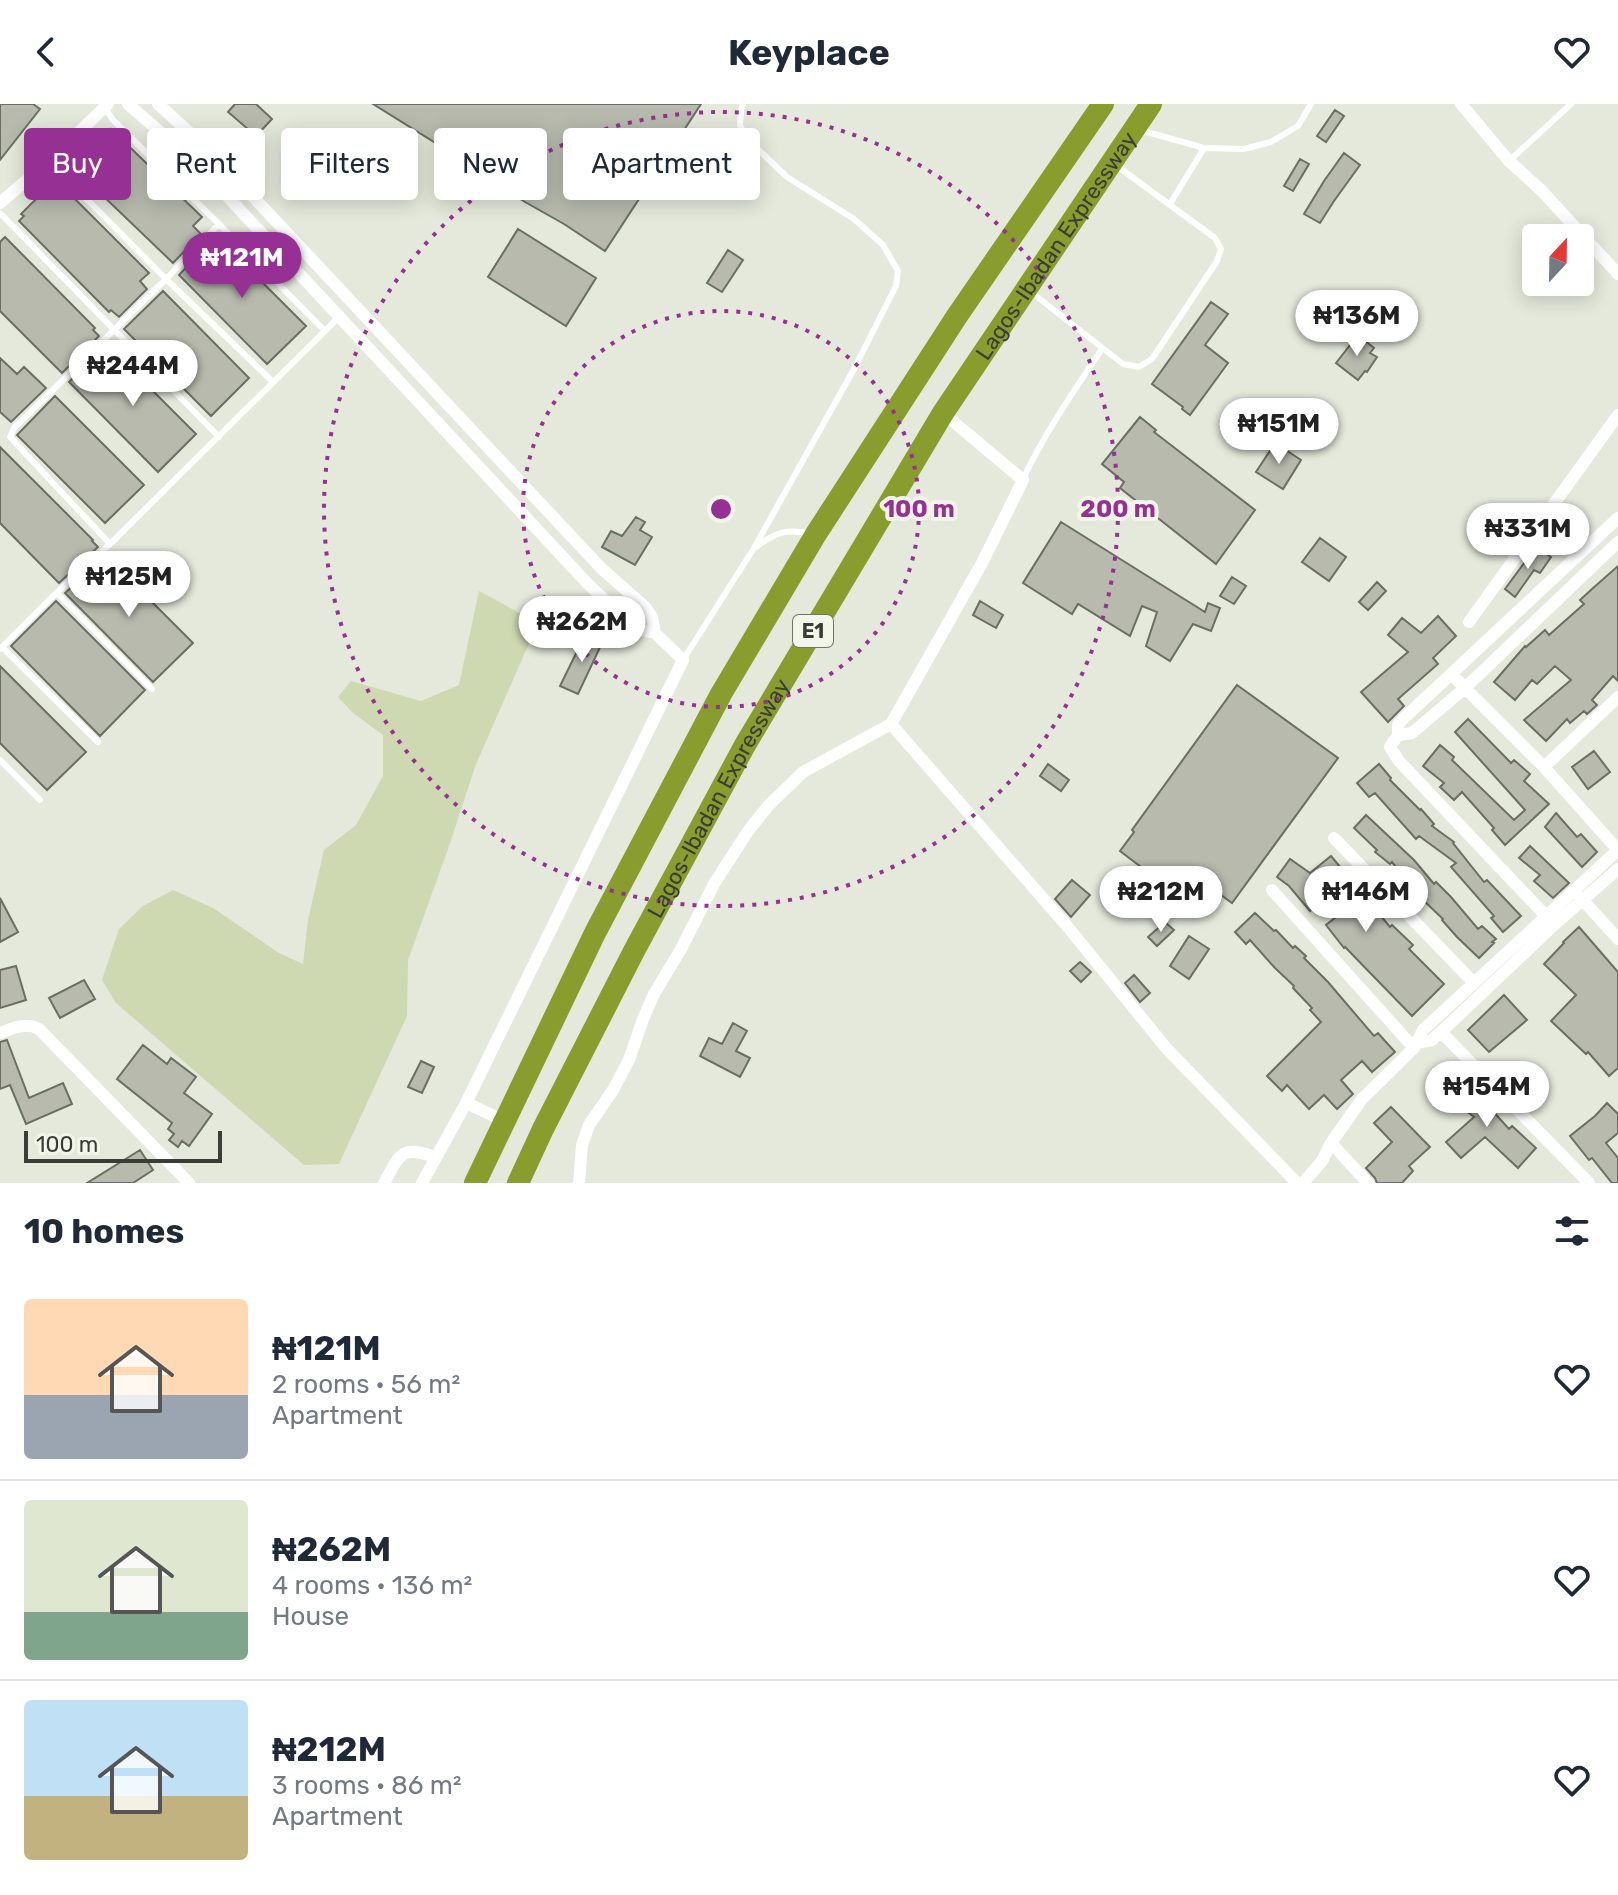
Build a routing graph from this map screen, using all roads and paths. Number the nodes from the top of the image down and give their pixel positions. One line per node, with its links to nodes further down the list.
1 (128, 104): 24 (street)
2 (743, 104): 37 (lane)
3 (1103, 104): 34 (highway, Lagos-Ibadan Expressway / E1)
4 (1151, 104): 11 (highway, Lagos-Ibadan Expressway / E1)
5 (1311, 104): 12 (lane)
6 (1461, 104): 14 (street)
7 (1571, 104): 14 (lane)
8 (106, 106): 10 (street); 20 (lane)
9 (165, 106): 40 (street)
10 (83, 128)
11 (1133, 128): 12 (lane); 13 (highway, Lagos-Ibadan Expressway / E1)
12 (1204, 148): 18 (lane)
13 (1111, 161): 18 (lane); 23 (highway, Lagos-Ibadan Expressway / E1)
14 (1509, 161): 21 (street)
15 (24, 182): 17 (street)
16 (88, 200): 22 (lane)
17 (0, 203)
18 (1170, 204): 27 (lane)
19 (0, 213): 25 (lane)
20 (219, 224): 22 (lane); 26 (lane)
21 (1618, 274)
22 (166, 279): 25 (lane); 28 (lane)
23 (1026, 288): 27 (lane); 29 (highway, Lagos-Ibadan Expressway / E1)
24 (340, 316): 26 (lane); 40 (street)
25 (114, 330): 31 (lane); 36 (lane)
26 (325, 331): 28 (lane)
27 (1102, 349): 32 (lane)
28 (273, 382): 31 (lane)
29 (943, 413): 32 (street); 72 (highway, Lagos-Ibadan Expressway / E1)
30 (1618, 415): 39 (street)
31 (219, 437): 36 (lane)
32 (1023, 480): 47 (street)
33 (1618, 518): 43 (street)
34 (816, 534): 37 (lane); 65 (highway, Lagos-Ibadan Expressway / E1)
35 (1618, 542): 44 (street)
36 (110, 544): 38 (lane)
37 (754, 548): 42 (lane)
38 (57, 593): 41 (lane); 45 (lane)
39 (1469, 622)
40 (655, 633): 42 (street)
41 (1, 648): 49 (lane)
42 (683, 660): 64 (street)
43 (1452, 675): 44 (street); 48 (street)
44 (1465, 688): 48 (street); 51 (street)
45 (152, 689)
46 (1618, 697): 51 (street)
47 (891, 724): 73 (street); 74 (street)
48 (1398, 735): 58 (street)
49 (98, 742)
50 (0, 760): 52 (lane)
51 (1544, 767): 54 (street)
52 (40, 800)
53 (1334, 838): 60 (street)
54 (1618, 850): 57 (street)
55 (1618, 869): 57 (street)
56 (1272, 890): 63 (street)
57 (1578, 896): 58 (street); 59 (street); 61 (street)
58 (1546, 916): 60 (street)
59 (1618, 939)
60 (1474, 983): 63 (street)
61 (1441, 1032): 63 (street); 76 (street)
62 (0, 1033): 68 (street)
63 (1416, 1046): 66 (street)
64 (466, 1103): 65 (street); 67 (street)
65 (505, 1121): 71 (highway, Lagos-Ibadan Expressway / E1)
66 (1331, 1143): 74 (street); 75 (street)
67 (435, 1157): 69 (street); 70 (street)
68 (189, 1183)
69 (384, 1183)
70 (422, 1183)
71 (475, 1183)
72 (518, 1183)
73 (579, 1183)
74 (1300, 1183)
75 (1368, 1183)
76 (1589, 1183)

